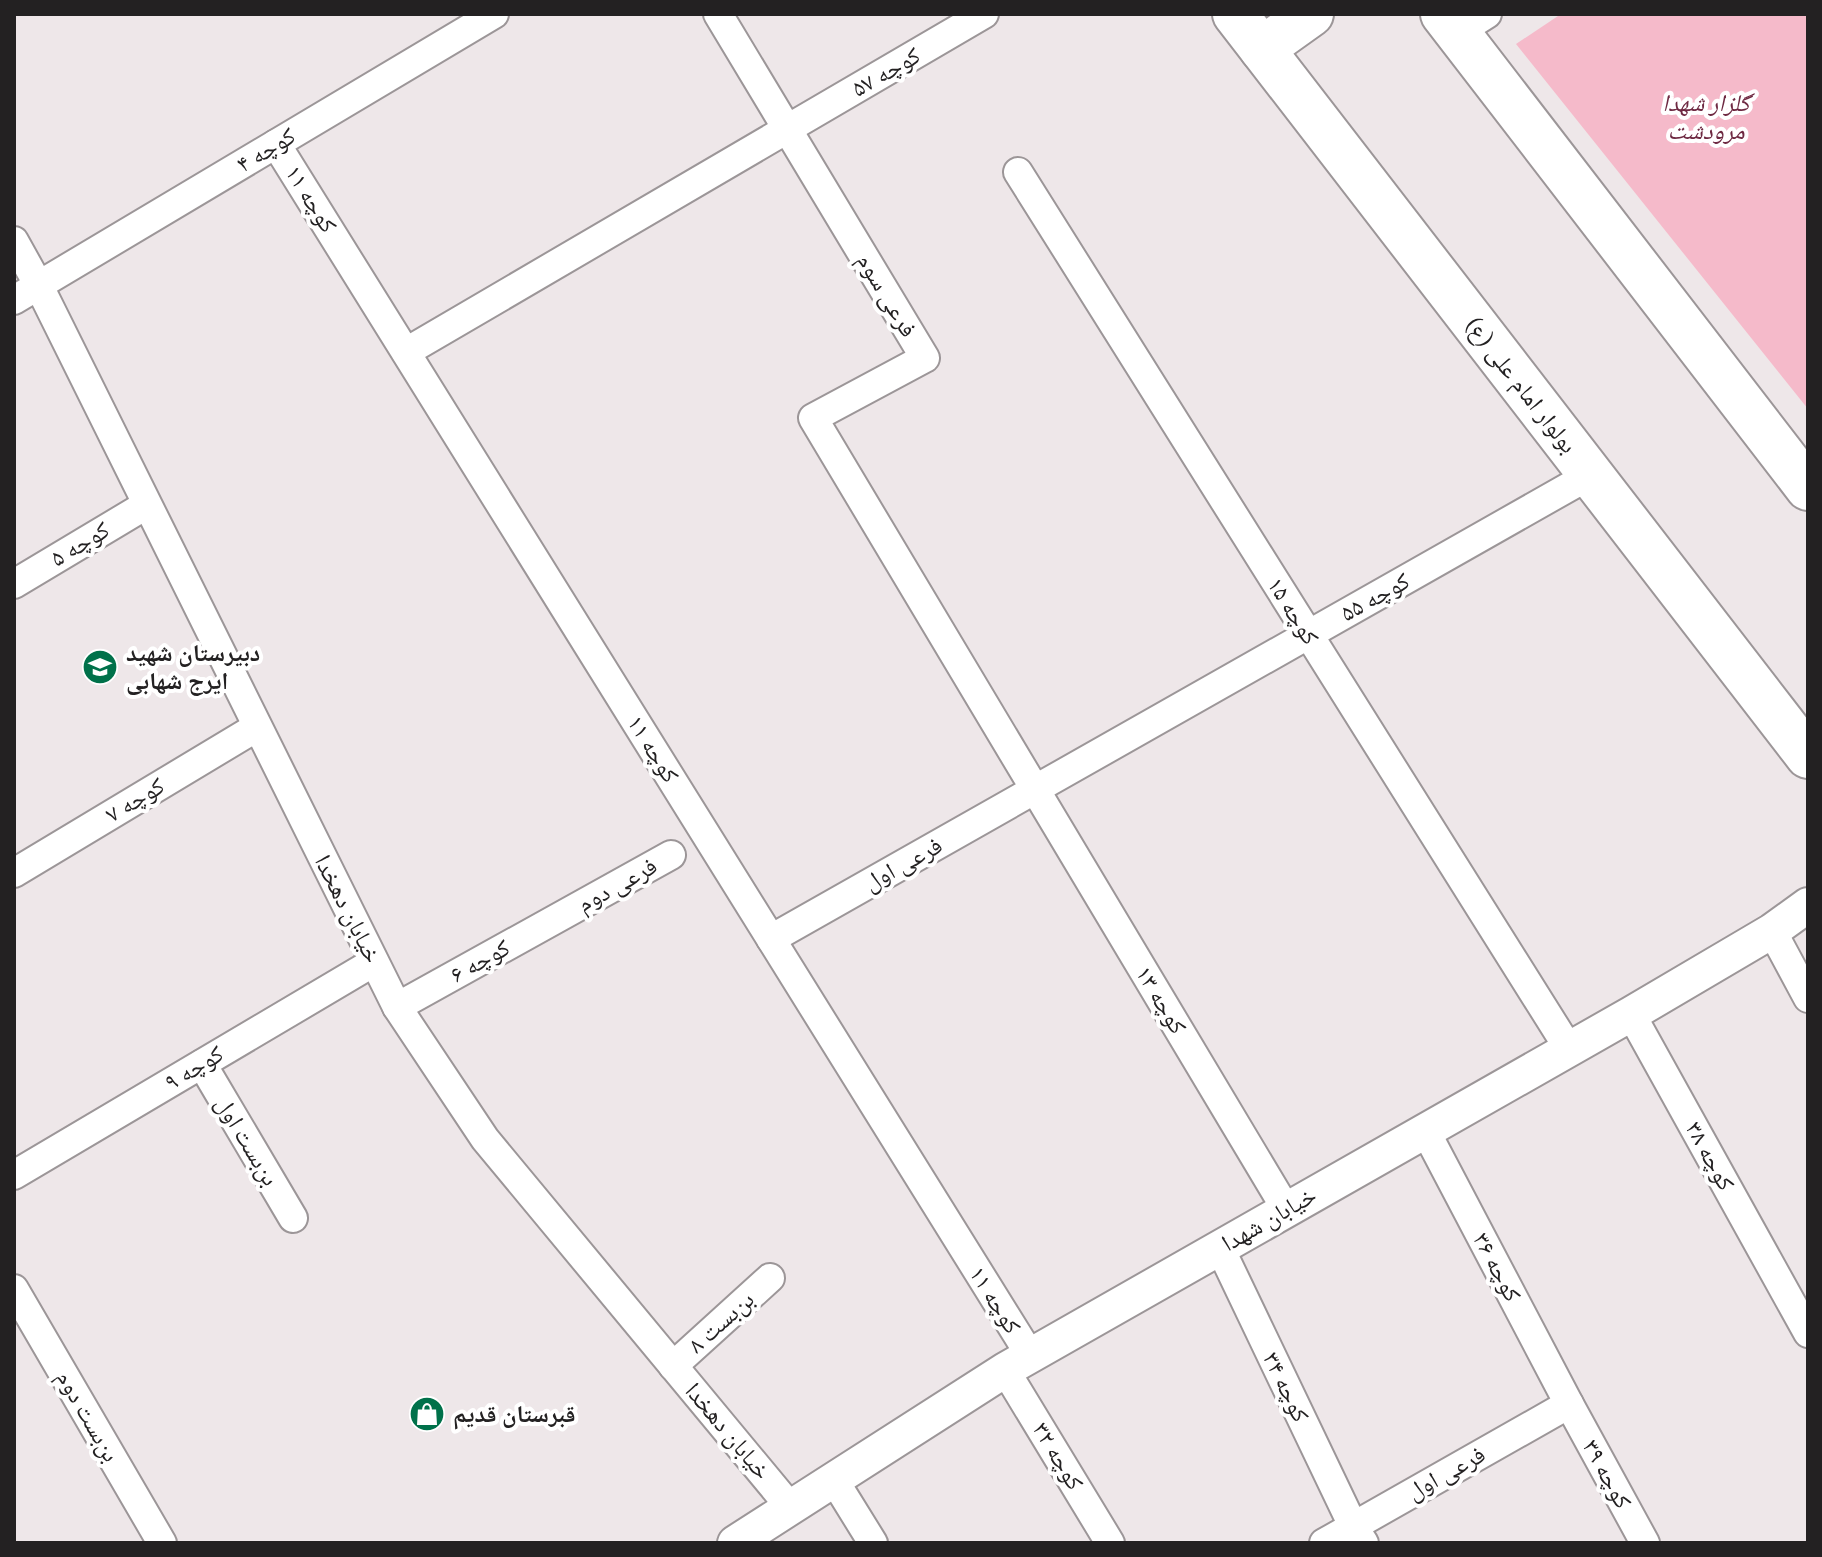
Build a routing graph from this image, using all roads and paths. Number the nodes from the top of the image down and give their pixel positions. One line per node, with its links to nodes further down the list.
1 (494, 14): 9 (street, کوچه ۴)
2 (718, 14): 8 (street)
3 (984, 14): 8 (street, کوچه ۵۷)
4 (1235, 14): 7 (main road, بولوار امام علی (ع))
5 (1311, 14): 7 (main road)
6 (1462, 20): 16 (main road)
7 (1262, 49): 15 (main road, بولوار امام علی (ع))
8 (787, 129): 14 (street); 22 (street, فرعی سوم)
9 (276, 144): 12 (street, کوچه ۴); 14 (street, کوچه ۱۱)
10 (1018, 172): 19 (street, کوچه ۱۵)
11 (14, 241): 12 (street, خیابان دهخدا)
12 (39, 286): 13 (street, کوچه ۴); 17 (street, خیابان دهخدا)
13 (14, 300)
14 (406, 352): 28 (street, کوچه ۱۱)
15 (1590, 475): 19 (street, کوچه ۵۵); 21 (main road, بولوار امام علی (ع))
16 (1808, 488)
17 (146, 505): 18 (street, کوچه ۵); 20 (street, خیابان دهخدا)
18 (14, 584)
19 (1308, 635): 22 (street, کوچه ۵۵); 33 (street, کوچه ۱۵)
20 (257, 727): 24 (street, کوچه ۷); 29 (street, خیابان دهخدا)
21 (1808, 756)
22 (1035, 790): 28 (street, فرعی اول); 37 (street, کوچه ۱۳)
23 (671, 855): 26 (street, فرعی دوم)
24 (14, 873)
25 (1808, 905): 27 (street, خیابان شهدا)
26 (562, 916): 31 (street, کوچه ۶)
27 (1772, 931): 30 (street); 32 (street, خیابان شهدا)
28 (771, 939): 43 (street, کوچه ۱۱)
29 (374, 962): 31 (street, خیابان دهخدا); 34 (street, کوچه ۹)
30 (1808, 998)
31 (397, 1007): 44 (street, خیابان دهخدا)
32 (1631, 1014): 33 (street, خیابان شهدا); 42 (street, کوچه ۳۸)
33 (1569, 1049): 35 (street, خیابان شهدا)
34 (202, 1064): 36 (street, کوچه ۹); 38 (street, بن‌بست اول)
35 (1425, 1130): 37 (street, خیابان شهدا); 45 (street, کوچه ۳۶)
36 (14, 1175)
37 (1286, 1209): 39 (street, خیابان شهدا)
38 (293, 1218)
39 (1220, 1248): 43 (street, خیابان شهدا); 48 (street, کوچه ۳۴)
40 (770, 1278): 44 (street, بن‌بست ۸)
41 (14, 1289): 49 (street, بن‌بست دوم)
42 (1808, 1333)
43 (1017, 1362): 46 (street, خیابان شهدا); 52 (street, کوچه ۳۲)
44 (673, 1366): 47 (street, خیابان دهخدا)
45 (1569, 1404): 48 (street, فرعی اول); 54 (street, کوچه ۳۹)
46 (834, 1480): 47 (street, خیابان شهدا); 51 (street)
47 (791, 1508): 50 (street, خیابان شهدا)
48 (1359, 1534): 53 (street, فرعی اول)
49 (162, 1543)
50 (735, 1543)
51 (873, 1543)
52 (1110, 1543)
53 (1324, 1543)
54 (1645, 1543)

